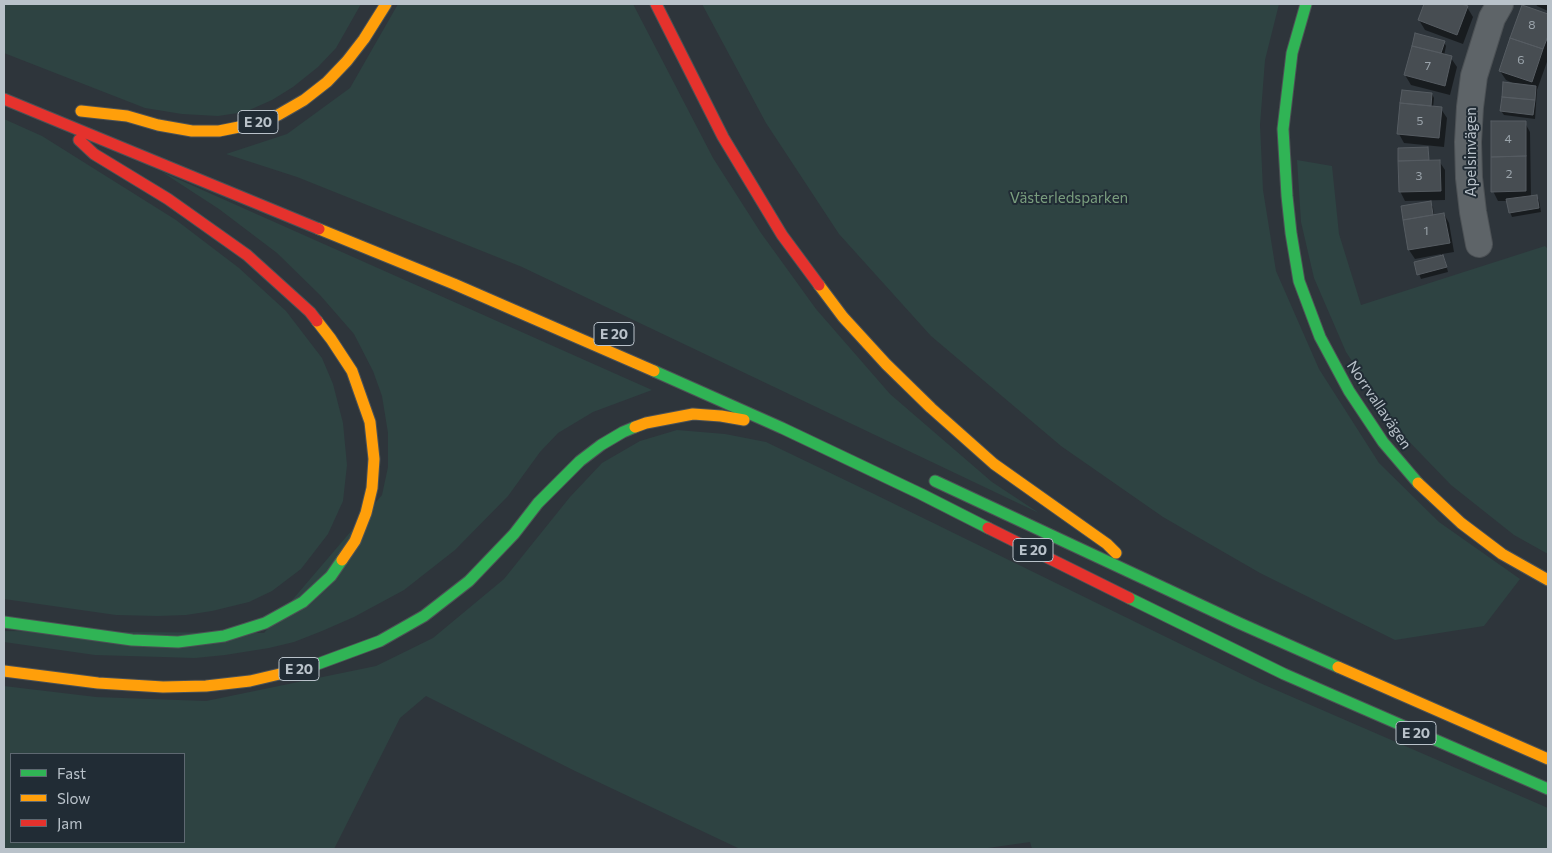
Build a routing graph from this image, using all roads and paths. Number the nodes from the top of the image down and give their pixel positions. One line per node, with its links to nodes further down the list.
1 (386, 4): 7 (main road, E 20)
2 (656, 4): 11 (main road, E 20)
3 (1306, 4): 12 (main road, Norrvallavägen)
4 (1500, 4): 8 (street, Apelsinvägen)
5 (4, 98): 6 (main road, E 20)
6 (57, 121): 9 (main road, E 20); 13 (main road, E 20)
7 (116, 125)
8 (1480, 244)
9 (782, 428): 14 (main road, E 20); 16 (main road, E 20)
10 (922, 475): 11 (main road, E 20)
11 (1138, 576): 15 (main road, E 20)
12 (1548, 580)
13 (4, 622)
14 (4, 671)
15 (1548, 760)
16 (1548, 789)

